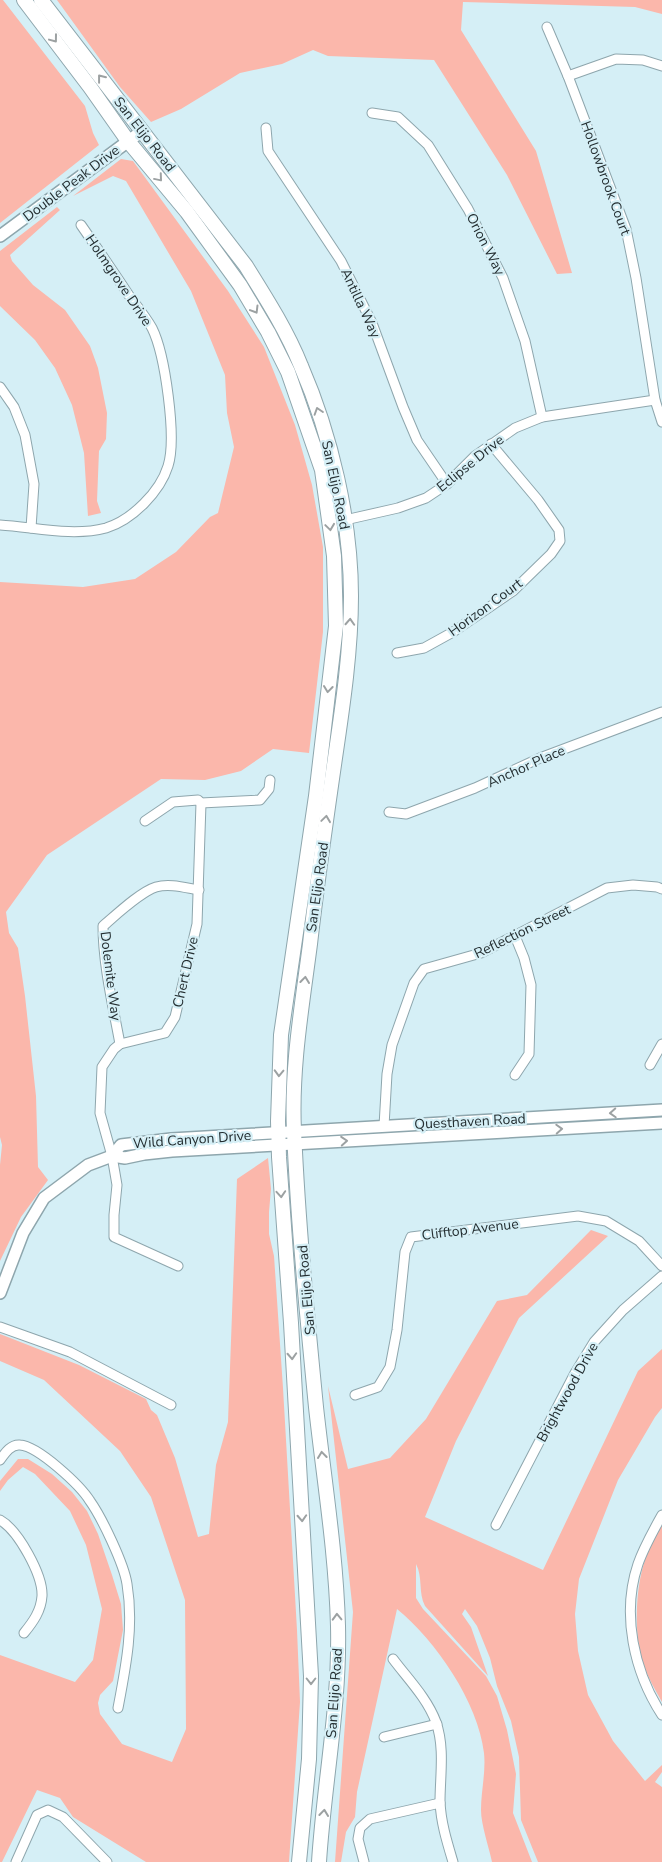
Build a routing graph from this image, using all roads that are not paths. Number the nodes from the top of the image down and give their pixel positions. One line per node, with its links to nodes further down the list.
1 (24, 0): 9 (main road, San Elijo Road, one-way to 9)
2 (41, 0): 8 (main road, San Elijo Road, one-way to 2)
3 (547, 27): 5 (street, Hollowbrook Court)
4 (662, 66): 5 (street)
5 (568, 76): 13 (street, Hollowbrook Court)
6 (372, 113): 14 (street, Orion Way)
7 (266, 128): 17 (street, Antilla Way)
8 (142, 130): 9 (street, Double Peak Drive); 18 (main road, San Elijo Road, one-way to 8)
9 (128, 141): 11 (street, Double Peak Drive); 38 (main road, San Elijo Road, one-way to 38)
10 (82, 225): 20 (street, Holmgrove Drive)
11 (0, 236)
12 (0, 387): 20 (street)
13 (655, 400): 14 (street, Eclipse Drive); 15 (street, Hollowbrook Court)
14 (542, 416): 16 (street, Eclipse Drive)
15 (662, 422)
16 (491, 444): 17 (street, Eclipse Drive); 21 (street, Horizon Court)
17 (447, 484): 18 (street, Eclipse Drive)
18 (345, 520): 37 (main road, San Elijo Road, one-way to 18)
19 (0, 524): 20 (street, Holmgrove Drive)
20 (31, 528)
21 (398, 653)
22 (662, 712): 25 (street, Anchor Place)
23 (270, 780): 24 (street)
24 (200, 803): 26 (street); 28 (street, Chert Drive)
25 (389, 812)
26 (145, 822)
27 (662, 889): 29 (street, Reflection Street)
28 (199, 890): 30 (street, Chert Drive); 30 (street, Dolemite Way)
29 (516, 936): 33 (street); 36 (street, Reflection Street)
30 (120, 1044): 39 (street)
31 (662, 1044): 32 (street)
32 (650, 1066)
33 (515, 1075)
34 (662, 1110): 36 (street, Questhaven Road, one-way to 36)
35 (662, 1123): 37 (street, Questhaven Road, one-way to 35)
36 (384, 1126): 37 (street, Questhaven Road)
37 (295, 1138): 38 (street, Questhaven Road); 61 (main road, San Elijo Road, one-way to 37)
38 (278, 1139): 39 (street, Wild Canyon Drive); 60 (main road, San Elijo Road, one-way to 60)
39 (112, 1156): 40 (street); 43 (street, Wild Canyon Drive)
40 (178, 1266)
41 (662, 1266): 45 (street, Clifftop Avenue)
42 (662, 1276): 50 (street, Brightwood Drive)
43 (0, 1293)
44 (0, 1327): 46 (street)
45 (355, 1395)
46 (171, 1405)
47 (0, 1460): 53 (street)
48 (662, 1515): 54 (street)
49 (0, 1520): 51 (street)
50 (496, 1525)
51 (24, 1633)
52 (393, 1659): 55 (street)
53 (118, 1708)
54 (662, 1715)
55 (437, 1724): 56 (street); 57 (street)
56 (384, 1737)
57 (440, 1803): 62 (street); 63 (street)
58 (16, 1862): 59 (street)
59 (108, 1862)
60 (299, 1862)
61 (319, 1862)
62 (364, 1862)
63 (453, 1862)

